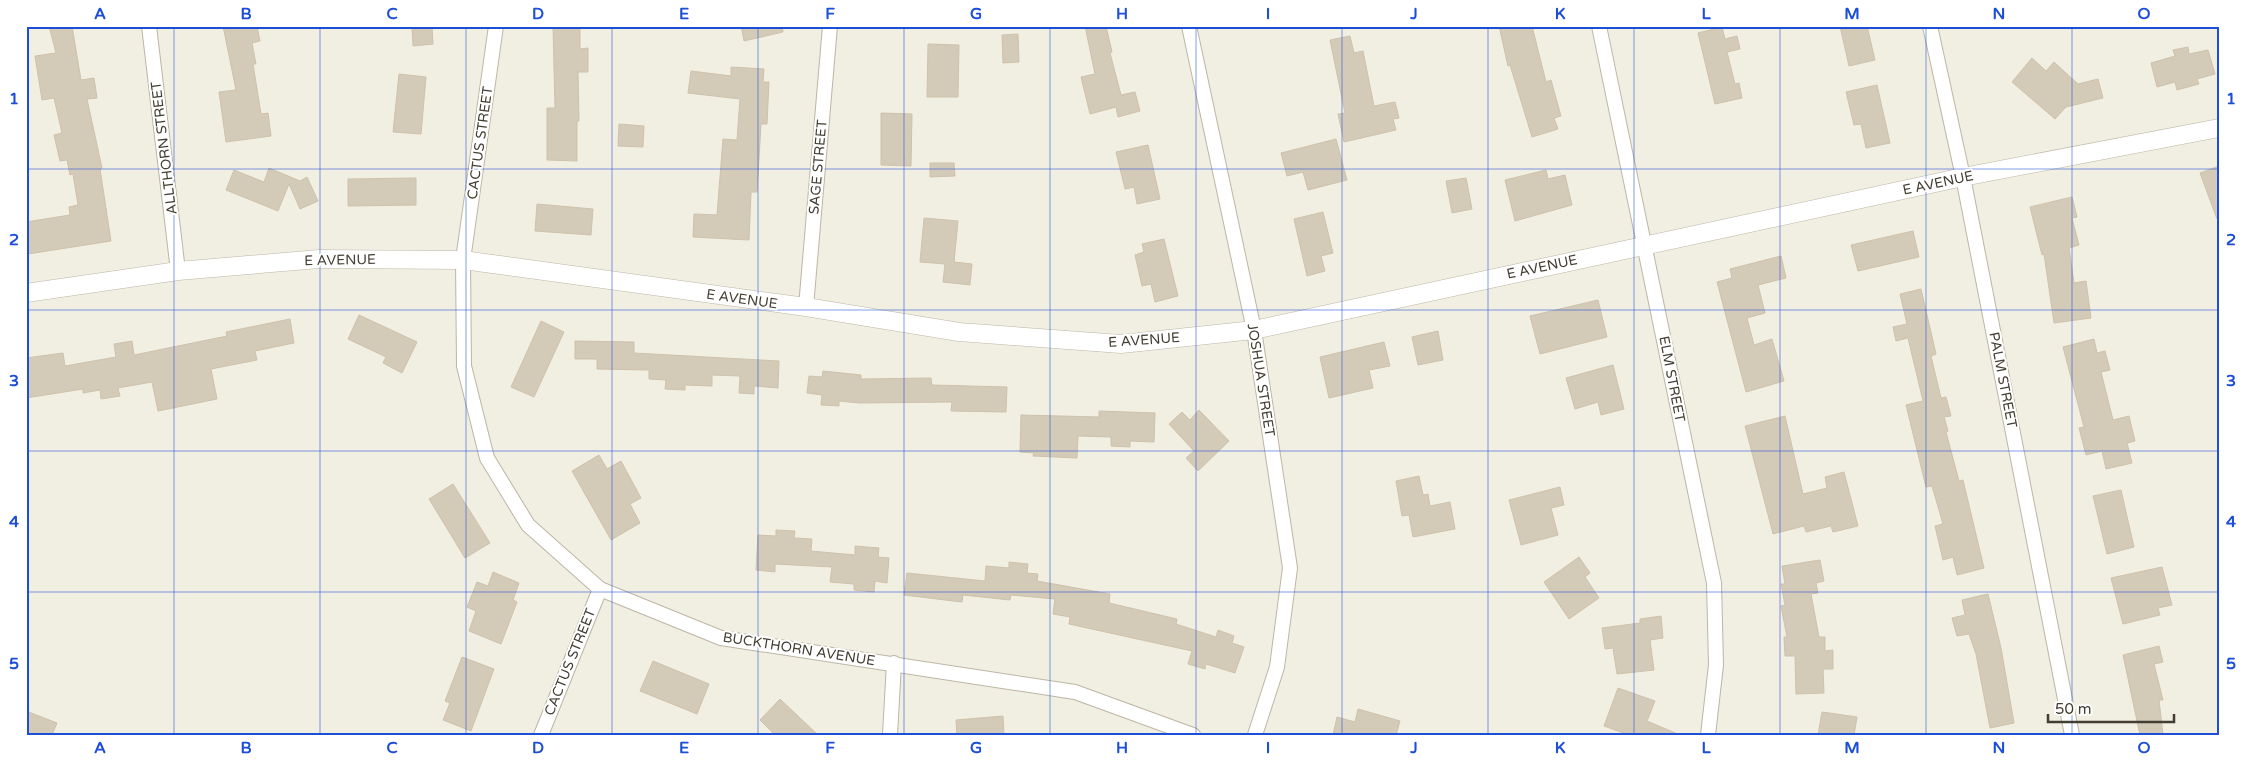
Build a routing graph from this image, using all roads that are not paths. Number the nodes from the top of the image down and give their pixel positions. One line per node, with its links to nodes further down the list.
1 (149, 26): 11 (street, ALLTHORN STREET)
2 (496, 26): 10 (street, CACTUS STREET)
3 (830, 26): 13 (street, SAGE STREET)
4 (1189, 26): 14 (street, JOSHUA STREET)
5 (1599, 26): 9 (street, ELM STREET)
6 (1930, 26): 8 (street, PALM STREET)
7 (2219, 128): 8 (street, E AVENUE)
8 (1963, 177): 9 (street, E AVENUE); 22 (street, PALM STREET)
9 (1645, 245): 14 (street, E AVENUE); 21 (street, ELM STREET)
10 (463, 260): 11 (street, E AVENUE); 13 (street, E AVENUE); 15 (street, BUCKTHORN AVENUE)
11 (178, 271): 12 (street, E AVENUE)
12 (26, 293)
13 (806, 307): 14 (street, E AVENUE)
14 (1254, 330): 20 (street, JOSHUA STREET)
15 (600, 589): 16 (street, BUCKTHORN AVENUE); 17 (street, CACTUS STREET)
16 (894, 663): 18 (street); 19 (street, BUCKTHORN AVENUE)
17 (541, 735)
18 (890, 735)
19 (1194, 735)
20 (1255, 735)
21 (1708, 735)
22 (2072, 735)

